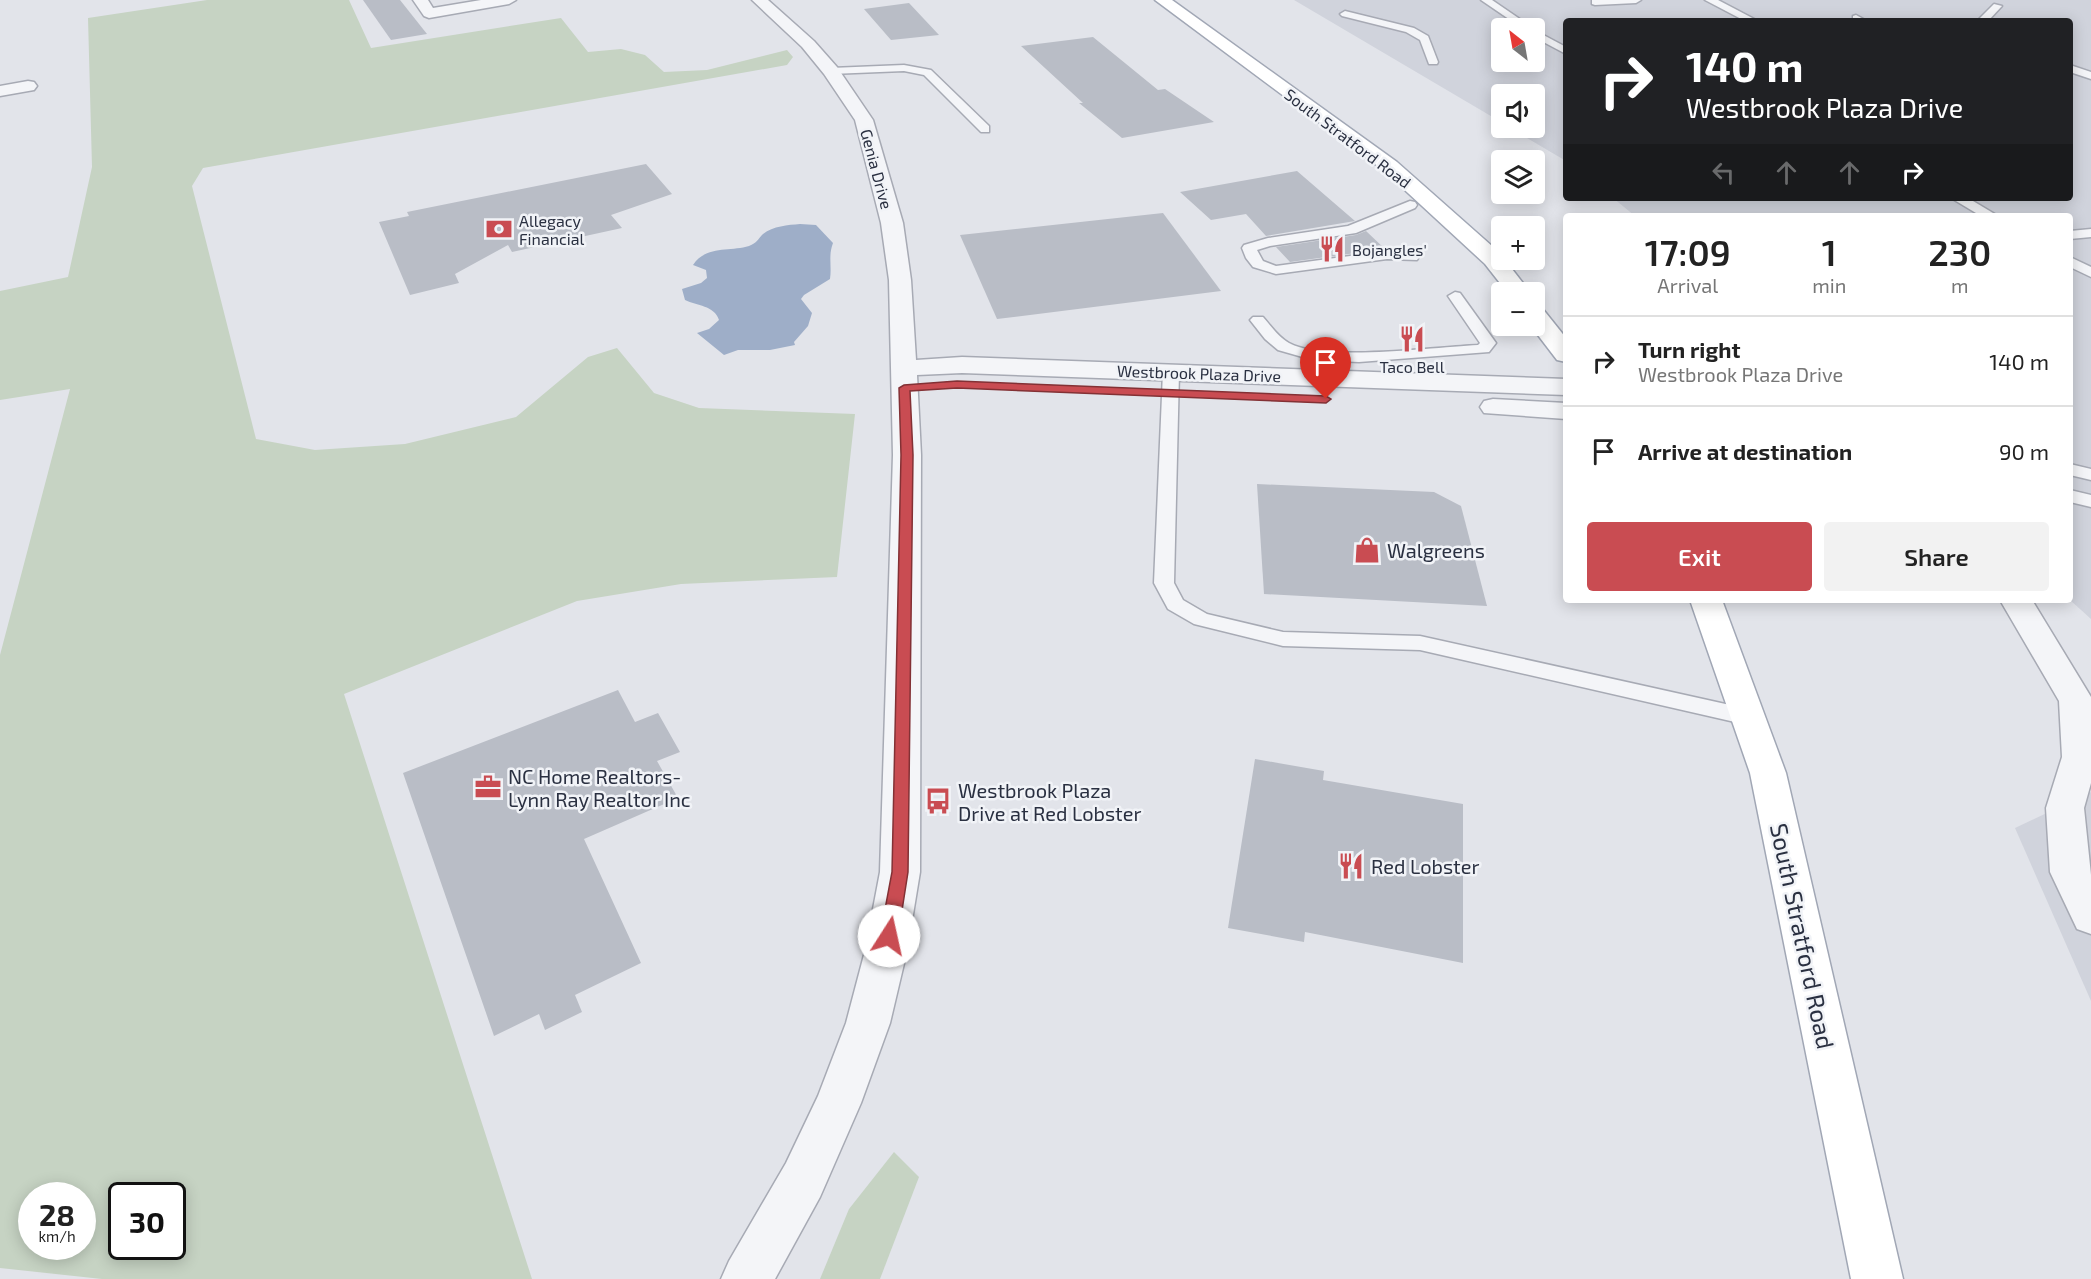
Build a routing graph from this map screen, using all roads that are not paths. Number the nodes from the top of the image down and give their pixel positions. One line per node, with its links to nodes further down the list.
1 (420, 0): 2 (street)
2 (509, 0)
3 (759, 0): 18 (street, Genia Drive)
4 (1162, 0): 31 (main road, South Stratford Road)
5 (1486, 0): 11 (lane)
6 (1636, 0): 8 (lane)
7 (1710, 0): 12 (lane)
8 (1595, 2)
9 (1997, 6): 13 (lane)
10 (1345, 14): 16 (lane)
11 (1513, 18)
12 (1747, 18)
13 (1985, 18)
14 (1545, 39): 15 (lane)
15 (1563, 49)
16 (1433, 62)
17 (2073, 69): 19 (lane)
18 (831, 71): 22 (lane); 36 (street, Genia Drive)
19 (2091, 76)
20 (28, 86): 21 (street)
21 (0, 91)
22 (985, 129)
23 (1964, 201): 25 (lane)
24 (1410, 205): 28 (lane)
25 (1986, 213)
26 (2091, 233): 27 (lane)
27 (2073, 235)
28 (1412, 257)
29 (2073, 263): 30 (lane)
30 (2091, 273)
31 (1511, 282)
32 (1455, 296): 33 (lane)
33 (1258, 320)
34 (1545, 328): 35 (main road)
35 (1563, 351)
36 (904, 378): 37 (street, Westbrook Plaza Drive); 48 (street)
37 (1171, 382): 38 (street, Westbrook Plaza Drive); 39 (street, Westbrook Plaza Drive); 46 (lane)
38 (1563, 387)
39 (1563, 411)
40 (2073, 471): 41 (lane)
41 (2091, 475)
42 (2073, 497): 43 (lane)
43 (2091, 501)
44 (1707, 603): 46 (main road, South Stratford Road)
45 (2018, 603): 47 (street)
46 (1748, 717): 49 (main road, South Stratford Road)
47 (2091, 917)
48 (747, 1279)
49 (1877, 1279)

